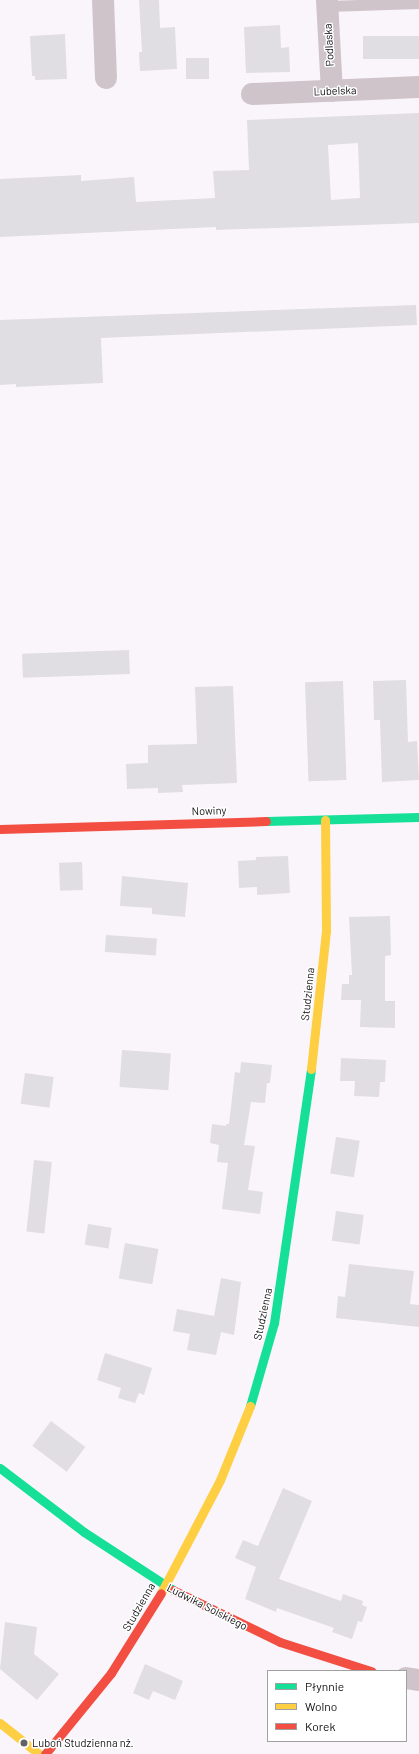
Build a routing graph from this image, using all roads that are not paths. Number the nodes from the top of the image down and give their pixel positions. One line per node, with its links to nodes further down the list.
1 (103, 0): 4 (street)
2 (328, 3): 3 (lane); 6 (street, Podlaska)
3 (419, 3)
4 (106, 78)
5 (419, 87): 6 (street, Lubelska)
6 (332, 91): 7 (street, Lubelska)
7 (252, 94)
8 (419, 818): 9 (street, Nowiny)
9 (325, 820): 10 (street, Nowiny); 12 (street, Studzienna)
10 (0, 829)
11 (0, 1468): 12 (street, Ludwika Solskiego)
12 (165, 1586): 13 (street, Ludwika Solskiego); 18 (street, Studzienna)
13 (368, 1670)
14 (407, 1678): 15 (street)
15 (419, 1680)
16 (0, 1723): 17 (street)
17 (39, 1754)
18 (45, 1754)

